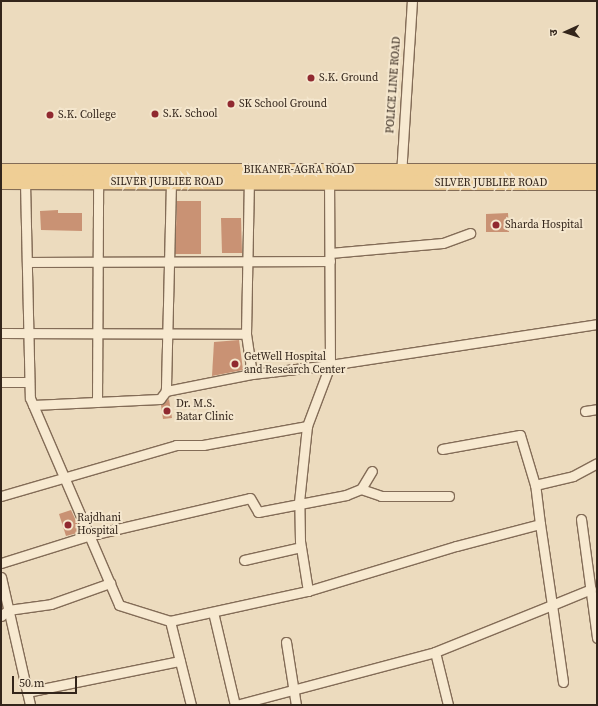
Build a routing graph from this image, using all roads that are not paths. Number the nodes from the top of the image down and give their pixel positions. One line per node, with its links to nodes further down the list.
1 (412, 1): 4 (street, POLICE LINE ROAD)
2 (1, 171): 4 (main road, BIKANER-AGRA ROAD)
3 (597, 171): 4 (main road, BIKANER-AGRA ROAD)
4 (400, 177): 10 (main road, SILVER JUBLIEE ROAD); 11 (main road, SILVER JUBLIEE ROAD)
5 (1, 182): 6 (main road, SILVER JUBLIEE ROAD)
6 (25, 182): 7 (main road, SILVER JUBLIEE ROAD); 17 (street)
7 (98, 182): 8 (main road, SILVER JUBLIEE ROAD); 14 (street)
8 (171, 182): 9 (main road, SILVER JUBLIEE ROAD); 15 (street)
9 (249, 183): 10 (main road, SILVER JUBLIEE ROAD); 16 (street)
10 (330, 183): 13 (street)
11 (597, 183)
12 (470, 233): 13 (street)
13 (330, 257): 16 (street); 24 (street)
14 (98, 261): 15 (street); 17 (street); 21 (street)
15 (169, 261): 16 (street); 22 (street)
16 (247, 261): 23 (street)
17 (27, 262): 20 (street)
18 (597, 324): 24 (street)
19 (1, 333): 20 (street)
20 (28, 333): 21 (street); 27 (street)
21 (97, 333): 22 (street); 29 (street)
22 (167, 333): 23 (street); 28 (street)
23 (246, 334): 25 (street)
24 (330, 365): 25 (street); 33 (street)
25 (252, 374): 28 (street)
26 (1, 382): 27 (street)
27 (30, 382): 30 (street)
28 (166, 391): 29 (street)
29 (97, 402): 30 (street)
30 (33, 405): 37 (street)
31 (597, 409): 32 (street)
32 (585, 411)
33 (307, 426): 37 (street); 42 (street)
34 (442, 449): 38 (street)
35 (597, 463): 38 (street)
36 (372, 471): 39 (street)
37 (65, 478): 40 (street); 45 (street)
38 (535, 485): 44 (street)
39 (361, 489): 41 (street); 42 (street)
40 (1, 496)
41 (449, 496)
42 (300, 502): 45 (street); 46 (street)
43 (581, 519): 51 (street)
44 (540, 524): 52 (street); 53 (street)
45 (88, 536): 48 (street); 50 (street)
46 (302, 547): 47 (street); 52 (street)
47 (244, 560)
48 (1, 563)
49 (1, 577): 55 (street)
50 (110, 584): 55 (street); 56 (street)
51 (591, 589): 53 (street); 57 (street)
52 (308, 591): 54 (street)
53 (552, 605): 59 (street); 61 (street)
54 (213, 612): 56 (street); 66 (street)
55 (5, 613): 63 (street)
56 (170, 621): 60 (street)
57 (597, 638)
58 (286, 642): 62 (street)
59 (435, 652): 62 (street); 68 (street)
60 (180, 661): 63 (street); 65 (street)
61 (563, 682)
62 (294, 691): 66 (street); 67 (street)
63 (27, 692): 64 (street)
64 (29, 705)
65 (191, 705)
66 (235, 705)
67 (296, 705)
68 (448, 705)

